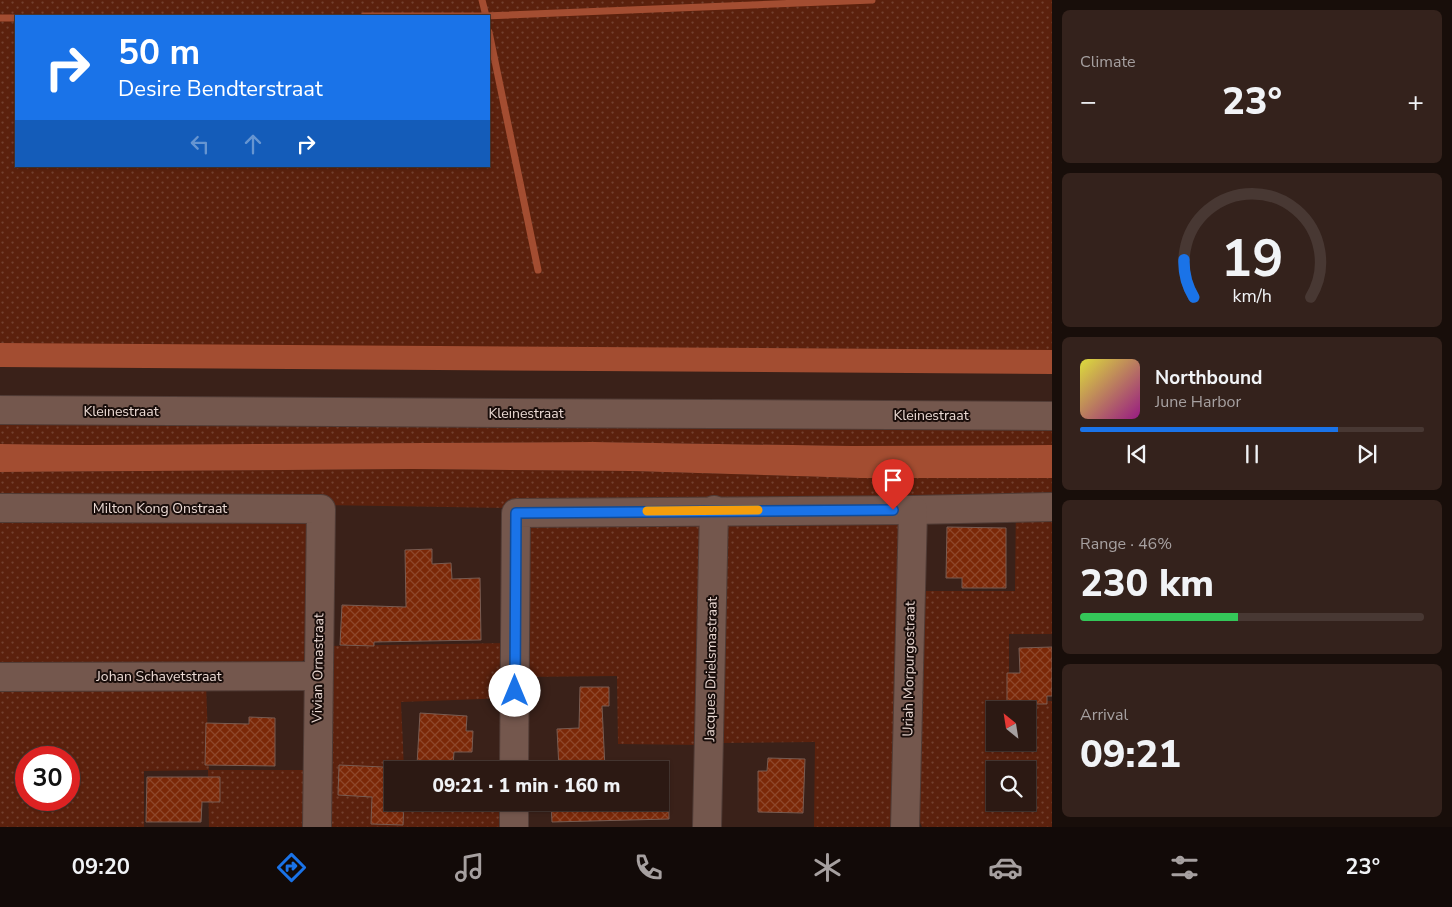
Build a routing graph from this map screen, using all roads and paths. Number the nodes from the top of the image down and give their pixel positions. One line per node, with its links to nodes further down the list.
1 (0, 410): 2 (street, Kleinestraat)
2 (1052, 416)
3 (1052, 506): 7 (street)
4 (0, 508): 5 (street, Milton Kong Onstraat)
5 (320, 509): 8 (street, Vivian Ornastraat)
6 (714, 510): 7 (street); 10 (street); 14 (street, Jacques Drielsmastraat)
7 (913, 510): 15 (street, Uriah Morpurgostraat)
8 (318, 676): 9 (street, Johan Schavetstraat); 12 (street, Vivian Ornastraat)
9 (0, 677)
10 (514, 761)
11 (514, 811): 13 (street)
12 (318, 827)
13 (514, 827)
14 (708, 827)
15 (905, 827)

